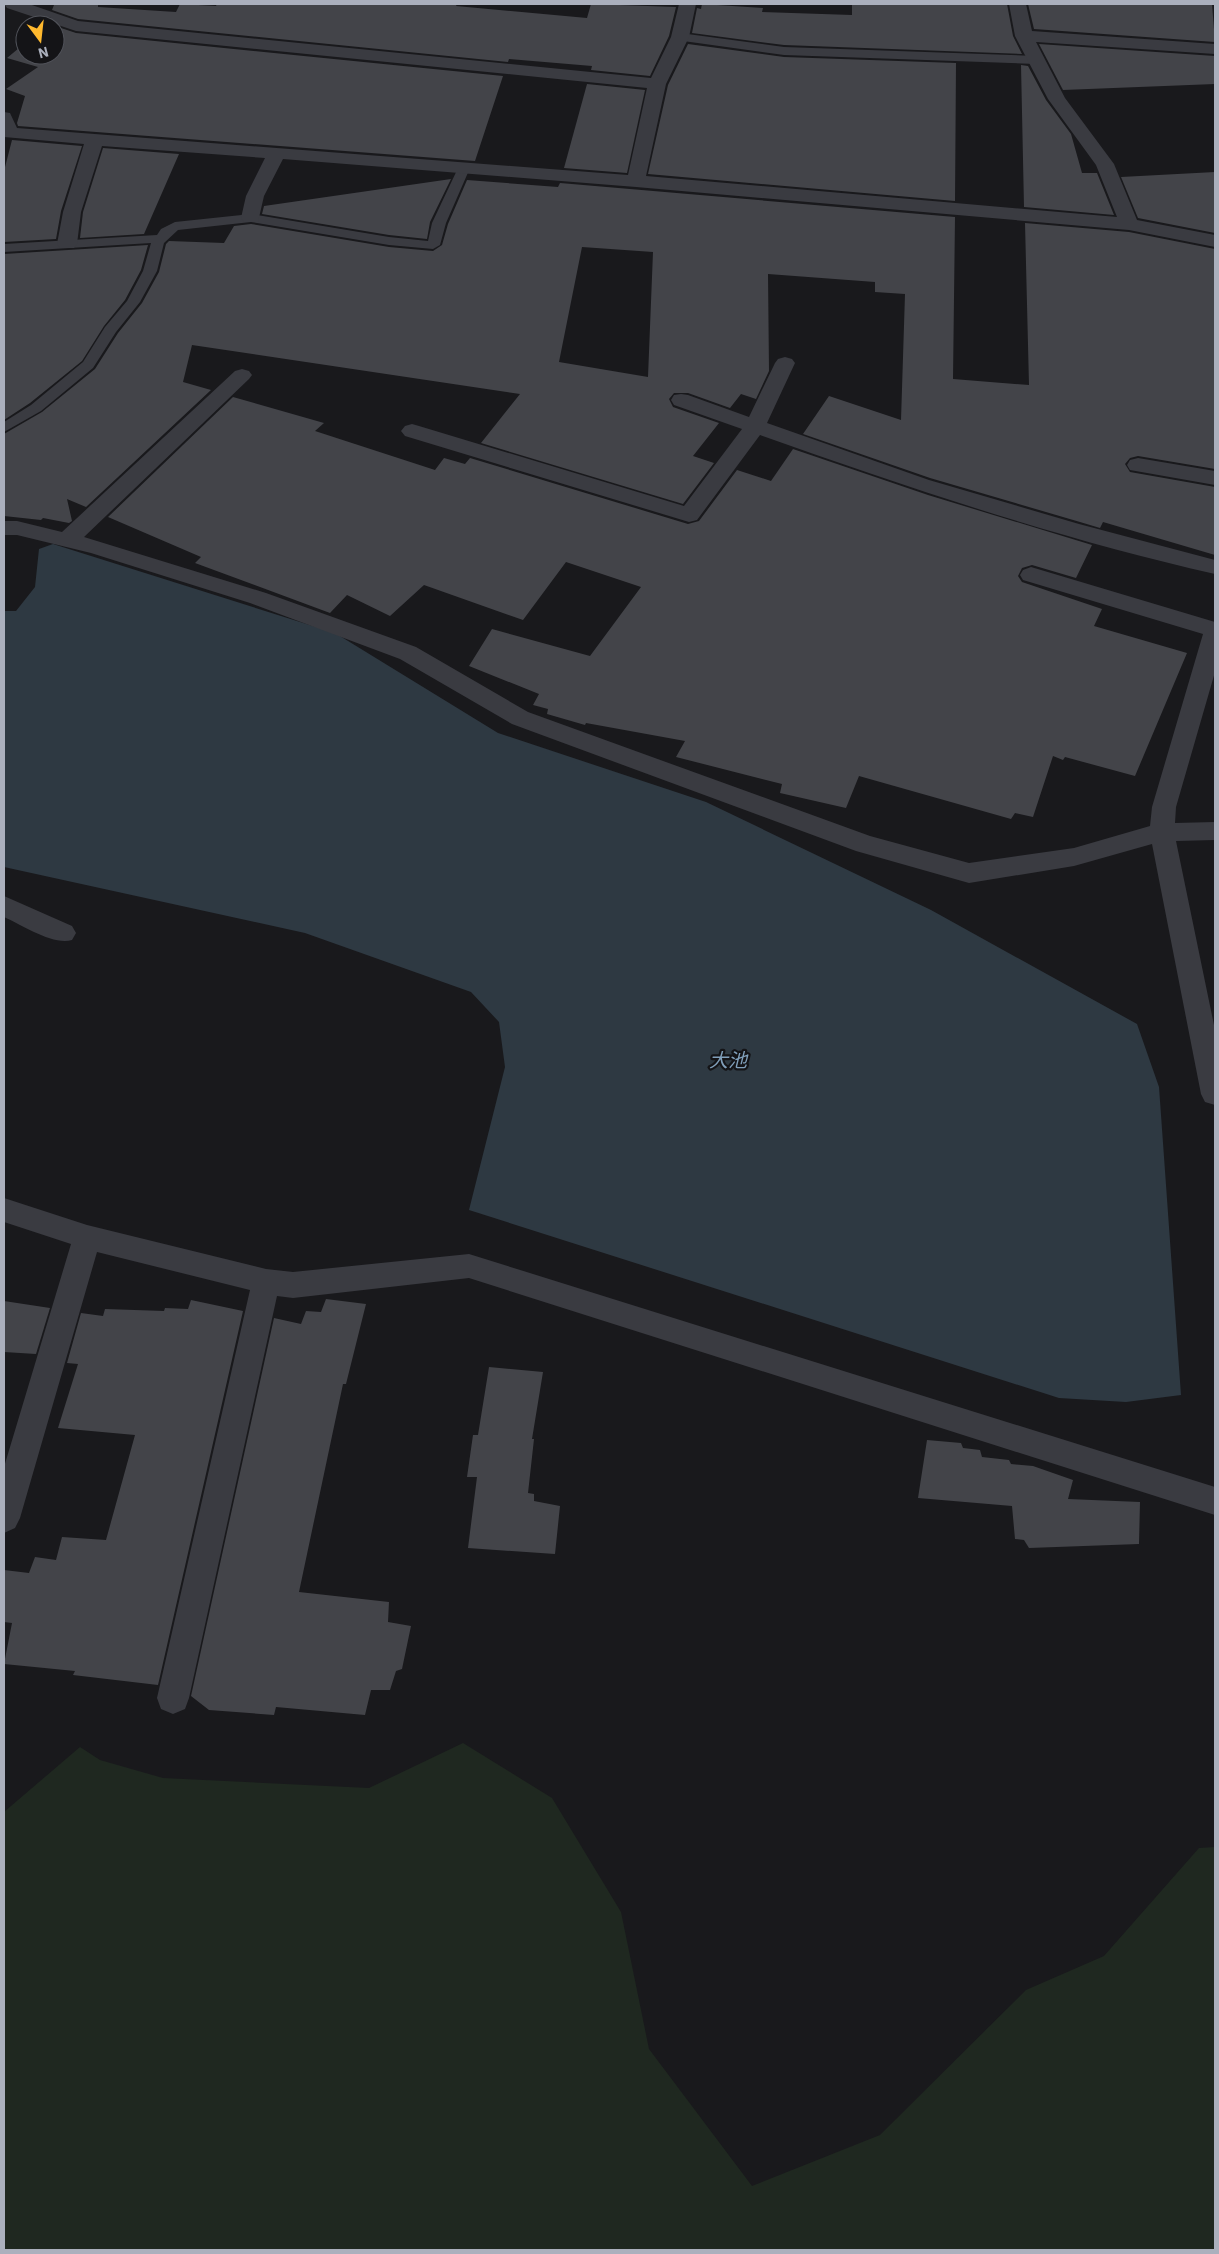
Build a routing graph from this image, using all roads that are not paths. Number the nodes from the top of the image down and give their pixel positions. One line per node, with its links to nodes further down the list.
1 (13, 4): 8 (street)
2 (688, 4): 5 (street)
3 (1018, 4): 4 (street)
4 (1024, 36): 6 (street); 7 (street)
5 (680, 37): 7 (lane); 8 (street)
6 (1215, 49)
7 (1036, 60): 15 (street)
8 (657, 84): 13 (street)
9 (4, 117): 10 (street)
10 (95, 140): 11 (street); 18 (street)
11 (276, 154): 12 (street); 14 (street)
12 (464, 168): 13 (street); 14 (lane)
13 (636, 181): 15 (street)
14 (251, 218): 16 (lane)
15 (1129, 224): 17 (street)
16 (160, 240): 18 (lane); 24 (lane)
17 (1215, 241)
18 (67, 244): 19 (lane)
19 (4, 248)
20 (785, 363): 23 (street)
21 (242, 374): 29 (street)
22 (681, 400): 23 (street)
23 (756, 427): 25 (street); 30 (street)
24 (4, 428)
25 (412, 431)
26 (1138, 465): 27 (street)
27 (1215, 478)
28 (4, 528): 29 (street)
29 (67, 540): 34 (street)
30 (1215, 567)
31 (1031, 575): 32 (street)
32 (1215, 632): 34 (street)
33 (1215, 831): 34 (street)
34 (1162, 832): 37 (street)
35 (4, 906): 36 (street)
36 (63, 933)
37 (1215, 1094)
38 (4, 1210): 39 (street)
39 (87, 1237): 40 (street); 42 (street)
40 (266, 1282): 41 (street); 43 (street)
41 (1215, 1501)
42 (4, 1518)
43 (173, 1698)

